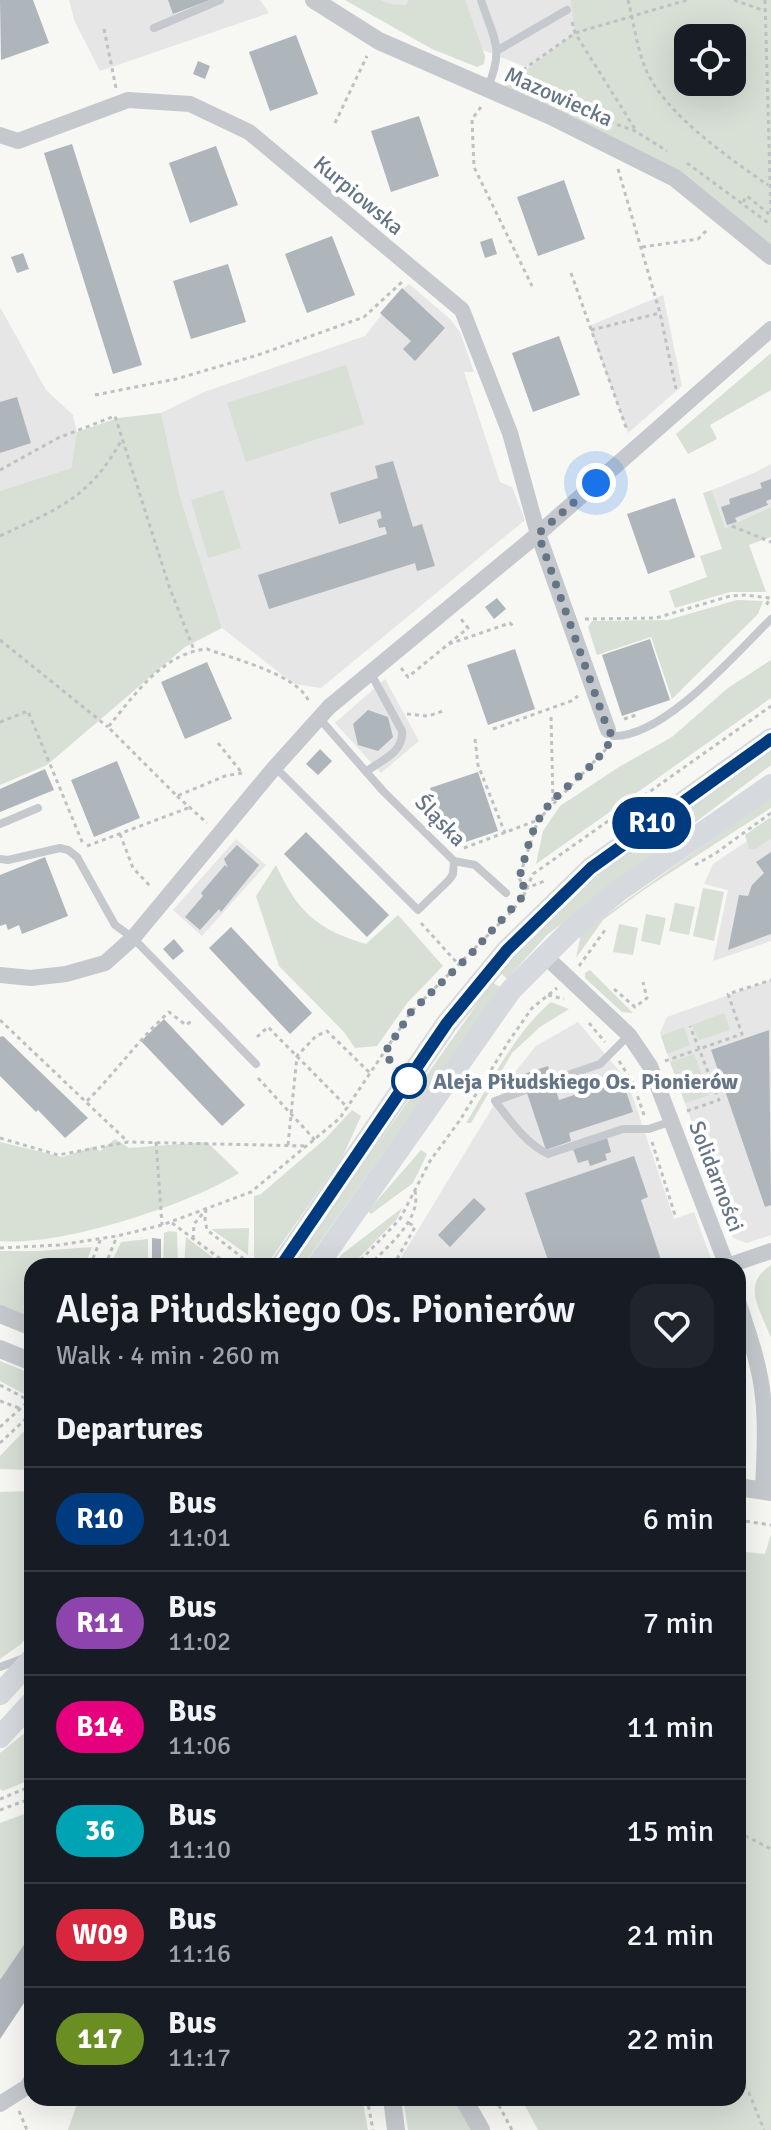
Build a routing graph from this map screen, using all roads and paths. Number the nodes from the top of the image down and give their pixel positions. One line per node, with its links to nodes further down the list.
1 (220, 0): 11 (lane)
2 (314, 0): 17 (street, Mazowiecka)
3 (481, 0): 14 (lane)
4 (628, 0): 10 (path)
5 (687, 0): 10 (path)
6 (734, 0): 9 (path)
7 (765, 0): 9 (path)
8 (567, 10): 14 (lane)
9 (766, 12): 26 (path)
10 (632, 16): 13 (path); 26 (path)
11 (154, 28)
12 (104, 29): 18 (path)
13 (575, 33): 16 (path); 21 (path)
14 (498, 50): 17 (lane)
15 (369, 53): 20 (path)
16 (511, 84)
17 (485, 96): 32 (street, Mazowiecka); 35 (path)
18 (119, 103): 22 (street, Kurpiowska); 33 (street, Kurpiowska)
19 (596, 117): 21 (path)
20 (335, 123)
21 (635, 131): 23 (path)
22 (0, 135)
23 (674, 155)
24 (686, 162): 27 (path)
25 (627, 170): 31 (path)
26 (768, 185): 28 (path)
27 (743, 202): 28 (path); 30 (path)
28 (770, 215)
29 (712, 225): 31 (path)
30 (771, 225)
31 (641, 248): 36 (path)
32 (771, 256)
33 (414, 271): 39 (path); 45 (street, Kurpiowska)
34 (571, 273): 38 (path)
35 (532, 286)
36 (660, 313): 38 (path); 40 (path)
37 (771, 329): 40 (street)
38 (591, 330): 42 (path)
39 (95, 395)
40 (680, 409): 42 (street)
41 (121, 441): 43 (path); 46 (path); 55 (path)
42 (634, 449): 45 (street)
43 (0, 470)
44 (732, 526): 47 (path)
45 (538, 534): 56 (street); 67 (street)
46 (0, 536)
47 (771, 542)
48 (458, 614): 54 (path)
49 (761, 615): 50 (path)
50 (578, 617)
51 (771, 619): 67 (lane)
52 (513, 626): 54 (path)
53 (0, 640): 66 (path)
54 (446, 646): 56 (path)
55 (194, 650): 58 (path); 66 (path)
56 (372, 676): 61 (lane); 64 (street)
57 (581, 693): 68 (path)
58 (309, 699)
59 (771, 706): 90 (path)
60 (446, 710): 61 (path)
61 (392, 713): 73 (lane)
62 (639, 714): 67 (path)
63 (551, 717): 78 (path)
64 (319, 718): 72 (street); 73 (lane, Śląska)
65 (0, 722): 86 (path)
66 (108, 727): 77 (path)
67 (613, 727): 78 (path)
68 (493, 729)
69 (475, 739): 85 (path)
70 (771, 739): 145 (main road)
71 (218, 743): 74 (path)
72 (275, 767): 87 (lane, Śląska); 95 (street)
73 (367, 771): 87 (lane, Śląska)
74 (242, 773): 75 (path); 77 (path)
75 (247, 780)
76 (771, 785): 96 (main road)
77 (177, 796): 80 (path)
78 (553, 801): 82 (path)
79 (38, 808): 83 (lane)
80 (188, 808): 84 (path); 86 (path)
81 (771, 813): 89 (path)
82 (538, 820): 85 (path); 90 (path)
83 (0, 824)
84 (210, 825)
85 (505, 833): 87 (path)
86 (120, 834): 91 (path)
87 (450, 858): 92 (lane)
88 (0, 859): 95 (lane)
89 (688, 868)
90 (525, 889): 97 (path)
91 (154, 891)
92 (506, 893)
93 (413, 915): 97 (path)
94 (609, 924): 99 (path)
95 (133, 938): 98 (street); 105 (lane)
96 (544, 955): 99 (street, Solidarności); 146 (main road)
97 (459, 965): 116 (path)
98 (0, 975)
99 (569, 976): 103 (path); 109 (street, Solidarności)
100 (771, 980): 111 (path)
101 (643, 982): 102 (path)
102 (614, 989)
103 (548, 995): 104 (path); 130 (path)
104 (573, 1005)
105 (204, 1011): 115 (lane); 119 (path)
106 (0, 1020): 119 (path)
107 (588, 1023): 112 (path)
108 (690, 1026): 111 (path)
109 (629, 1035): 112 (lane); 121 (street, Solidarności)
110 (257, 1037): 113 (path)
111 (700, 1049): 114 (path); 121 (path)
112 (612, 1051): 117 (lane); 122 (path)
113 (297, 1056): 116 (path); 120 (path); 128 (path)
114 (665, 1061)
115 (256, 1064)
116 (371, 1074): 120 (path)
117 (553, 1080)
118 (526, 1090): 122 (lane)
119 (87, 1101): 126 (path)
120 (348, 1108): 129 (path)
121 (678, 1117): 122 (lane); 150 (street, Solidarności)
122 (649, 1129): 132 (path)
123 (0, 1132): 125 (path)
124 (0, 1138): 125 (path)
125 (8, 1140): 126 (path)
126 (128, 1142): 127 (path)
127 (156, 1142): 128 (path); 135 (path)
128 (288, 1145): 129 (path)
129 (307, 1146): 131 (path)
130 (415, 1190): 134 (path); 147 (path)
131 (206, 1209): 133 (path); 138 (path); 144 (path)
132 (675, 1215)
133 (170, 1222): 135 (path); 138 (path)
134 (409, 1223): 148 (path); 149 (path)
135 (162, 1225): 136 (path)
136 (117, 1236): 137 (path); 142 (path)
137 (101, 1238): 139 (path); 141 (path)
138 (193, 1239): 143 (path)
139 (0, 1248)
140 (771, 1251): 151 (street)
141 (93, 1258)
142 (108, 1258)
143 (219, 1258)
144 (243, 1258)
145 (286, 1258)
146 (323, 1258)
147 (363, 1258)
148 (376, 1258)
149 (398, 1258)
150 (724, 1258)
151 (746, 1260)
152 (0, 1314): 153 (street)
153 (24, 1324)
154 (746, 1326): 166 (street)
155 (0, 1349): 156 (street)
156 (24, 1359)
157 (0, 1385): 158 (path)
158 (24, 1397)
159 (0, 1401): 161 (path)
160 (24, 1405): 161 (path)
161 (20, 1408): 163 (path)
162 (24, 1420): 164 (path)
163 (0, 1427)
164 (0, 1443)
165 (746, 1488): 166 (street)
166 (767, 1492)
167 (746, 1521): 168 (path)
168 (771, 1525)
169 (24, 1660): 171 (lane)
170 (24, 1666): 172 (main road)
171 (0, 1667)
172 (0, 1694)
173 (24, 1711): 174 (main road)
174 (0, 1737)
175 (24, 1789): 176 (path)
176 (0, 1799)
177 (24, 1801): 178 (path)
178 (0, 1810)
179 (746, 1836): 180 (path)
180 (771, 1849)
181 (24, 2089): 183 (street)
182 (746, 2089): 192 (path)
183 (0, 2104)
184 (368, 2106): 188 (path)
185 (393, 2106): 189 (street)
186 (468, 2106): 190 (street)
187 (499, 2106): 191 (path)
188 (373, 2130)
189 (396, 2130)
190 (481, 2130)
191 (512, 2130)
192 (764, 2130)

